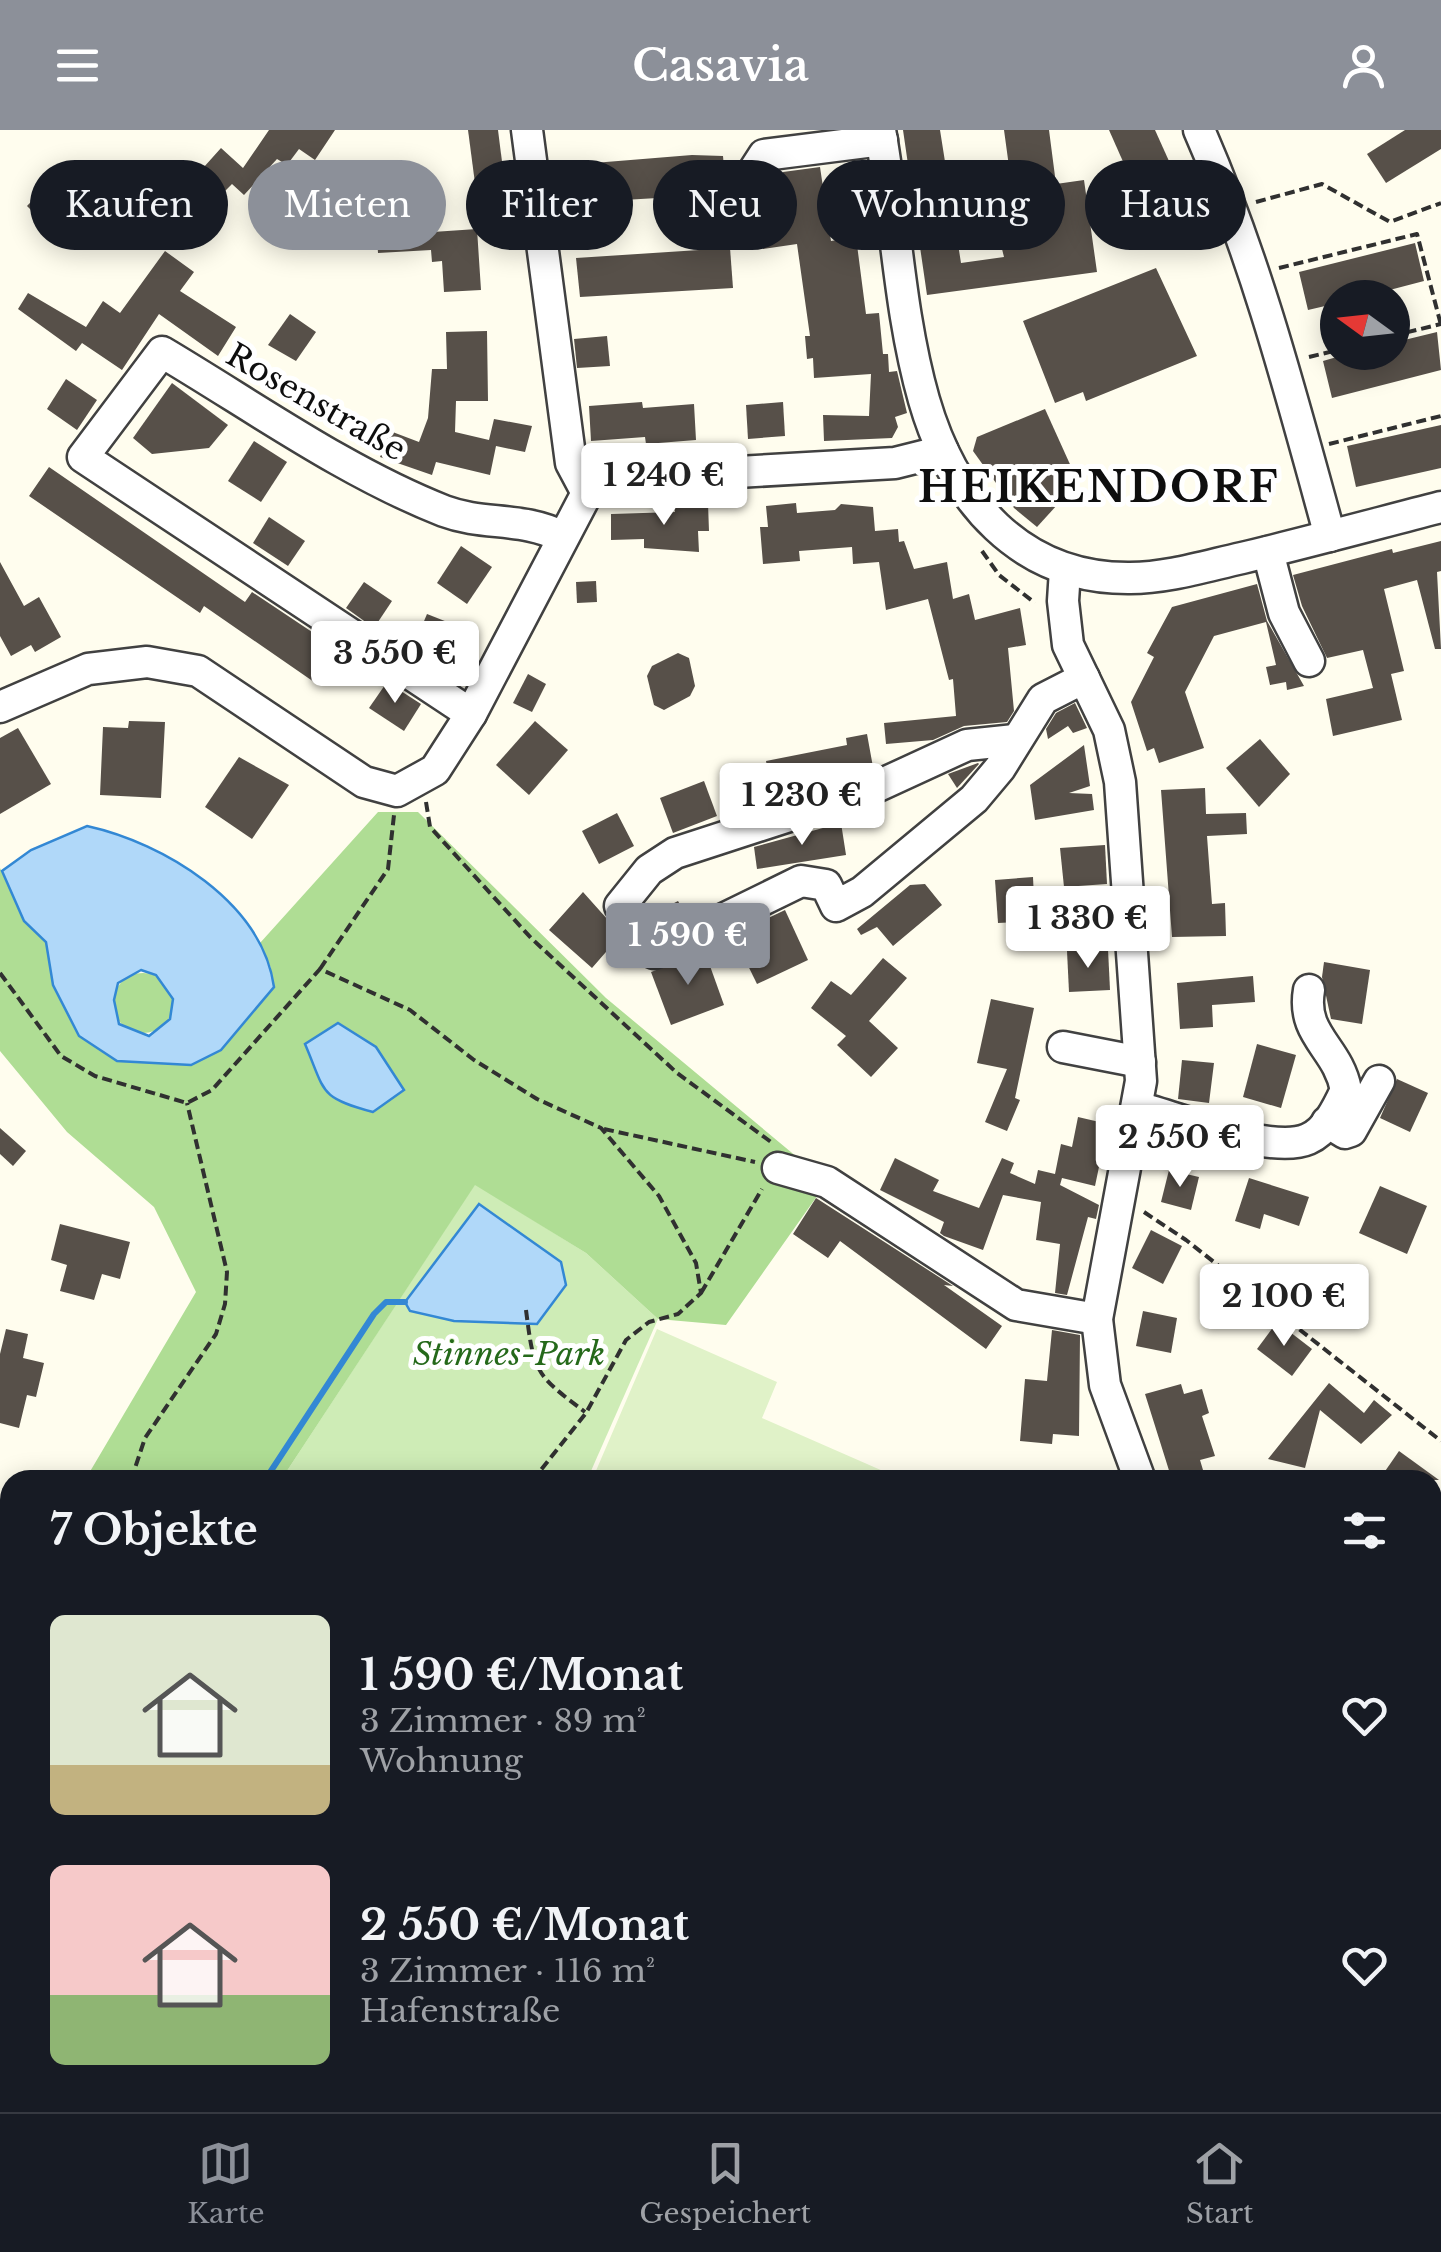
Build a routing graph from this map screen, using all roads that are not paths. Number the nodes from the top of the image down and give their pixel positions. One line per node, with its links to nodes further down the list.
1 (526, 130): 6 (street)
2 (1200, 130): 8 (street)
3 (881, 135): 4 (street); 5 (street)
4 (761, 160)
5 (943, 452): 6 (street); 11 (street)
6 (587, 492): 9 (street)
7 (1441, 507): 8 (street)
8 (1330, 536): 10 (street)
9 (564, 537): 15 (street); 15 (street, Rosenstraße)
10 (1268, 552): 11 (street); 12 (street)
11 (1065, 570): 13 (street)
12 (1309, 662)
13 (1084, 678): 16 (street); 21 (street)
14 (0, 707): 15 (street)
15 (471, 714)
16 (1015, 740): 17 (street); 18 (street)
17 (620, 906)
18 (654, 953)
19 (1309, 990): 24 (street)
20 (1063, 1047): 21 (street)
21 (1140, 1062): 23 (street)
22 (1379, 1081): 24 (street)
23 (1137, 1107): 24 (street); 26 (street)
24 (1327, 1122)
25 (780, 1159): 26 (street)
26 (1097, 1319): 27 (street)
27 (1136, 1470)

